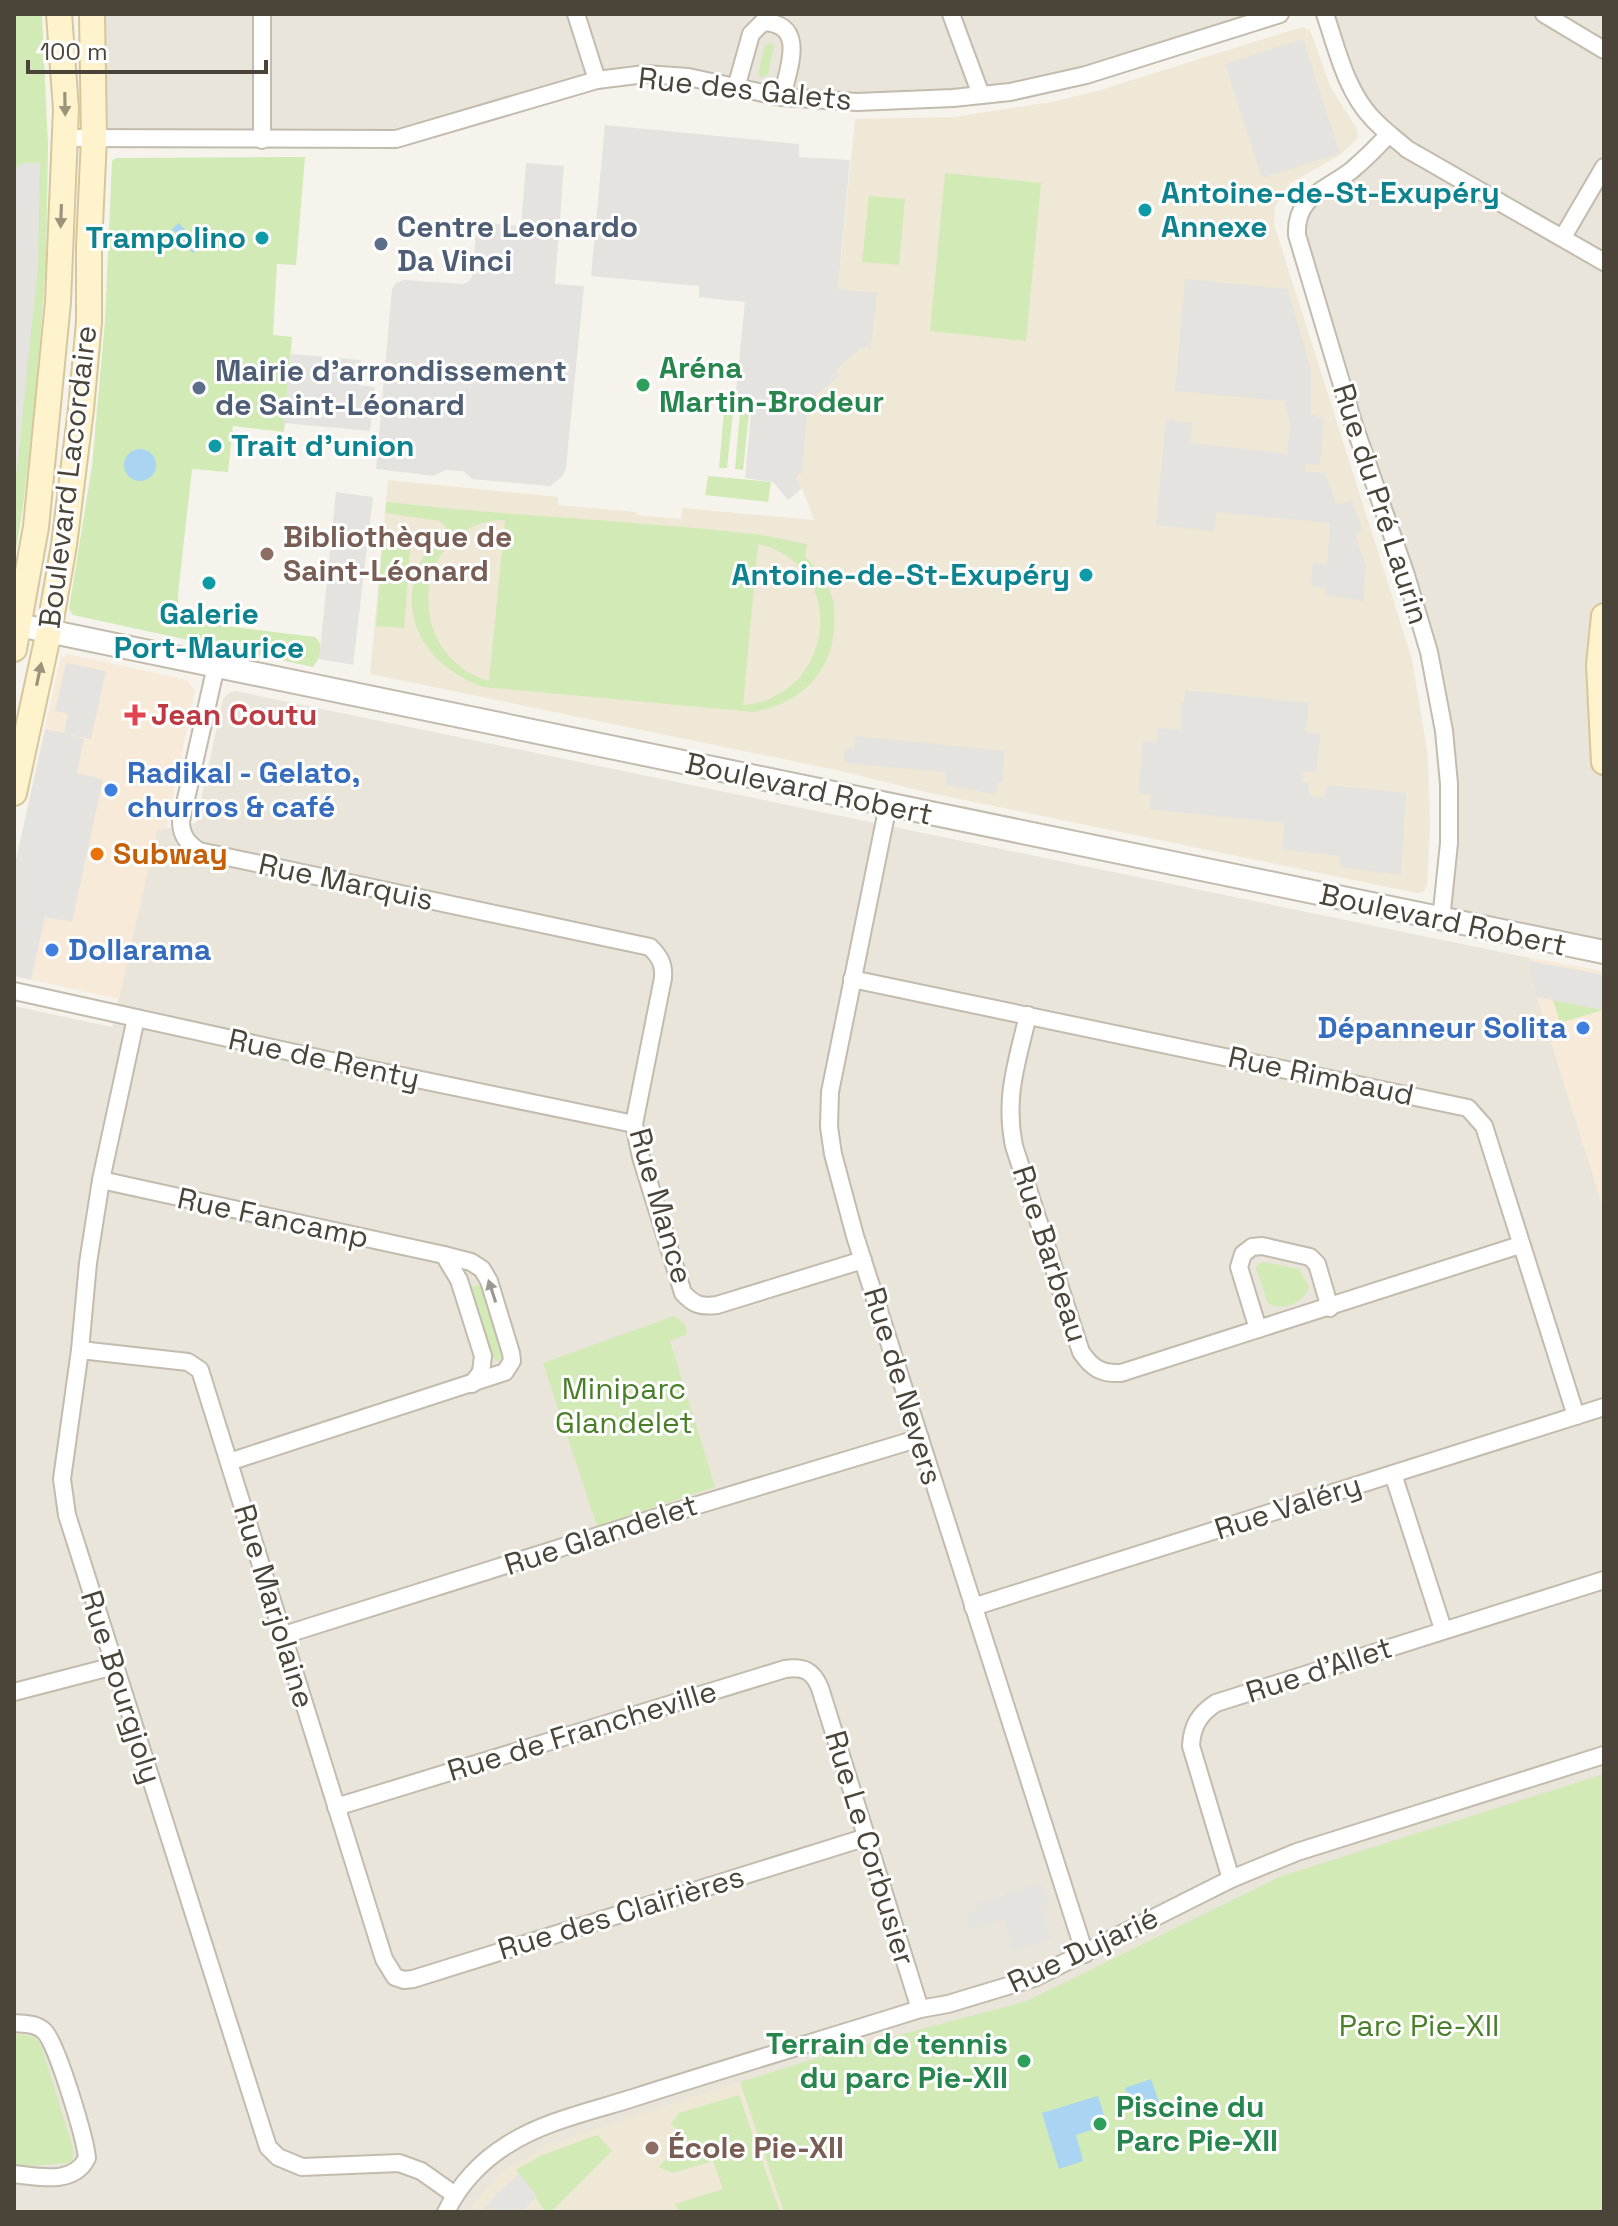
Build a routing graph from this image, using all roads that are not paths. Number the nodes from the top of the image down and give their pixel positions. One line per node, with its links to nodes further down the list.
1 (59, 14): 15 (main road, Boulevard Lacordaire, one-way to 15)
2 (92, 14): 16 (main road, Boulevard Lacordaire)
3 (262, 14): 17 (street)
4 (576, 14): 10 (street)
5 (951, 14): 12 (street)
6 (1280, 14): 12 (street, Rue des Galets)
7 (1325, 14): 14 (street)
8 (1544, 14): 9 (street)
9 (1604, 50)
10 (597, 80): 11 (street, Rue des Galets); 17 (street, Rue des Galets)
11 (736, 88): 13 (street, Rue des Galets); 13 (street)
12 (981, 95): 13 (street, Rue des Galets)
13 (782, 97)
14 (1389, 134): 19 (street); 29 (street, Rue du Pré Laurin)
15 (63, 138): 16 (street, Rue des Galets); 22 (main road, Boulevard Lacordaire, one-way to 22)
16 (94, 138): 17 (street, Rue des Galets); 23 (main road, Boulevard Lacordaire)
17 (262, 140)
18 (1604, 167): 19 (street)
19 (1563, 237): 20 (street)
20 (1604, 262)
21 (1604, 616): 26 (main road)
22 (17, 624): 23 (street, Boulevard Robert); 24 (main road, Boulevard Lacordaire)
23 (49, 631): 25 (street, Boulevard Robert); 27 (main road, Boulevard Lacordaire, one-way to 23)
24 (14, 649)
25 (216, 666): 28 (street, Boulevard Robert); 31 (street, Rue Marquis)
26 (1604, 762)
27 (14, 793)
28 (888, 805): 29 (street, Boulevard Robert); 32 (street, Rue de Nevers)
29 (1441, 920): 30 (street, Boulevard Robert)
30 (1604, 952)
31 (663, 978): 36 (street, Rue Mance)
32 (852, 979): 34 (street, Rue Rimbaud); 40 (street, Rue de Nevers)
33 (14, 991): 35 (street, Rue de Renty)
34 (1028, 1015): 38 (street, Rue Rimbaud); 42 (street, Rue Barbeau)
35 (136, 1018): 36 (street, Rue de Renty); 37 (street, Rue Bourgjoly)
36 (634, 1124): 40 (street, Rue Mance)
37 (101, 1180): 39 (street, Rue Fancamp); 43 (street, Rue Bourgjoly)
38 (1520, 1245): 41 (street, Rue Barbeau); 46 (street, Rue Rimbaud)
39 (444, 1255): 44 (street); 44 (street, Rue Fancamp, one-way to 39)
40 (863, 1260): 47 (street, Rue de Nevers)
41 (1330, 1308): 42 (street, Rue Barbeau); 42 (street)
42 (1258, 1329)
43 (80, 1350): 48 (street, Rue Marjolaine); 54 (street, Rue Bourgjoly)
44 (472, 1384): 48 (street)
45 (1604, 1407): 46 (street, Rue Valéry)
46 (1576, 1416): 49 (street, Rue Valéry)
47 (920, 1438): 51 (street, Rue de Nevers); 53 (street, Rue Glandelet)
48 (229, 1462): 53 (street, Rue Marjolaine)
49 (1393, 1474): 51 (street, Rue Valéry); 52 (street)
50 (1604, 1580): 52 (street, Rue d'Allet)
51 (973, 1607): 61 (street, Rue de Nevers)
52 (1443, 1629): 60 (street, Rue d'Allet)
53 (284, 1635): 58 (street, Rue Marjolaine)
54 (114, 1666): 56 (street); 66 (street, Rue Bourgjoly)
55 (820, 1688): 58 (street, Rue de Francheville); 59 (street, Rue Le Corbusier)
56 (14, 1692)
57 (1604, 1755): 60 (street, Rue Dujarié)
58 (336, 1807): 62 (street, Rue Marjolaine)
59 (867, 1837): 62 (street, Rue des Clairières); 63 (street, Rue Le Corbusier)
60 (1231, 1879): 61 (street, Rue Dujarié)
61 (1085, 1954): 63 (street, Rue Dujarié)
62 (384, 1959)
63 (920, 2009): 66 (street, Rue Dujarié)
64 (14, 2023): 65 (street)
65 (14, 2174)
66 (455, 2195): 67 (street, Rue Dujarié)
67 (446, 2212)

